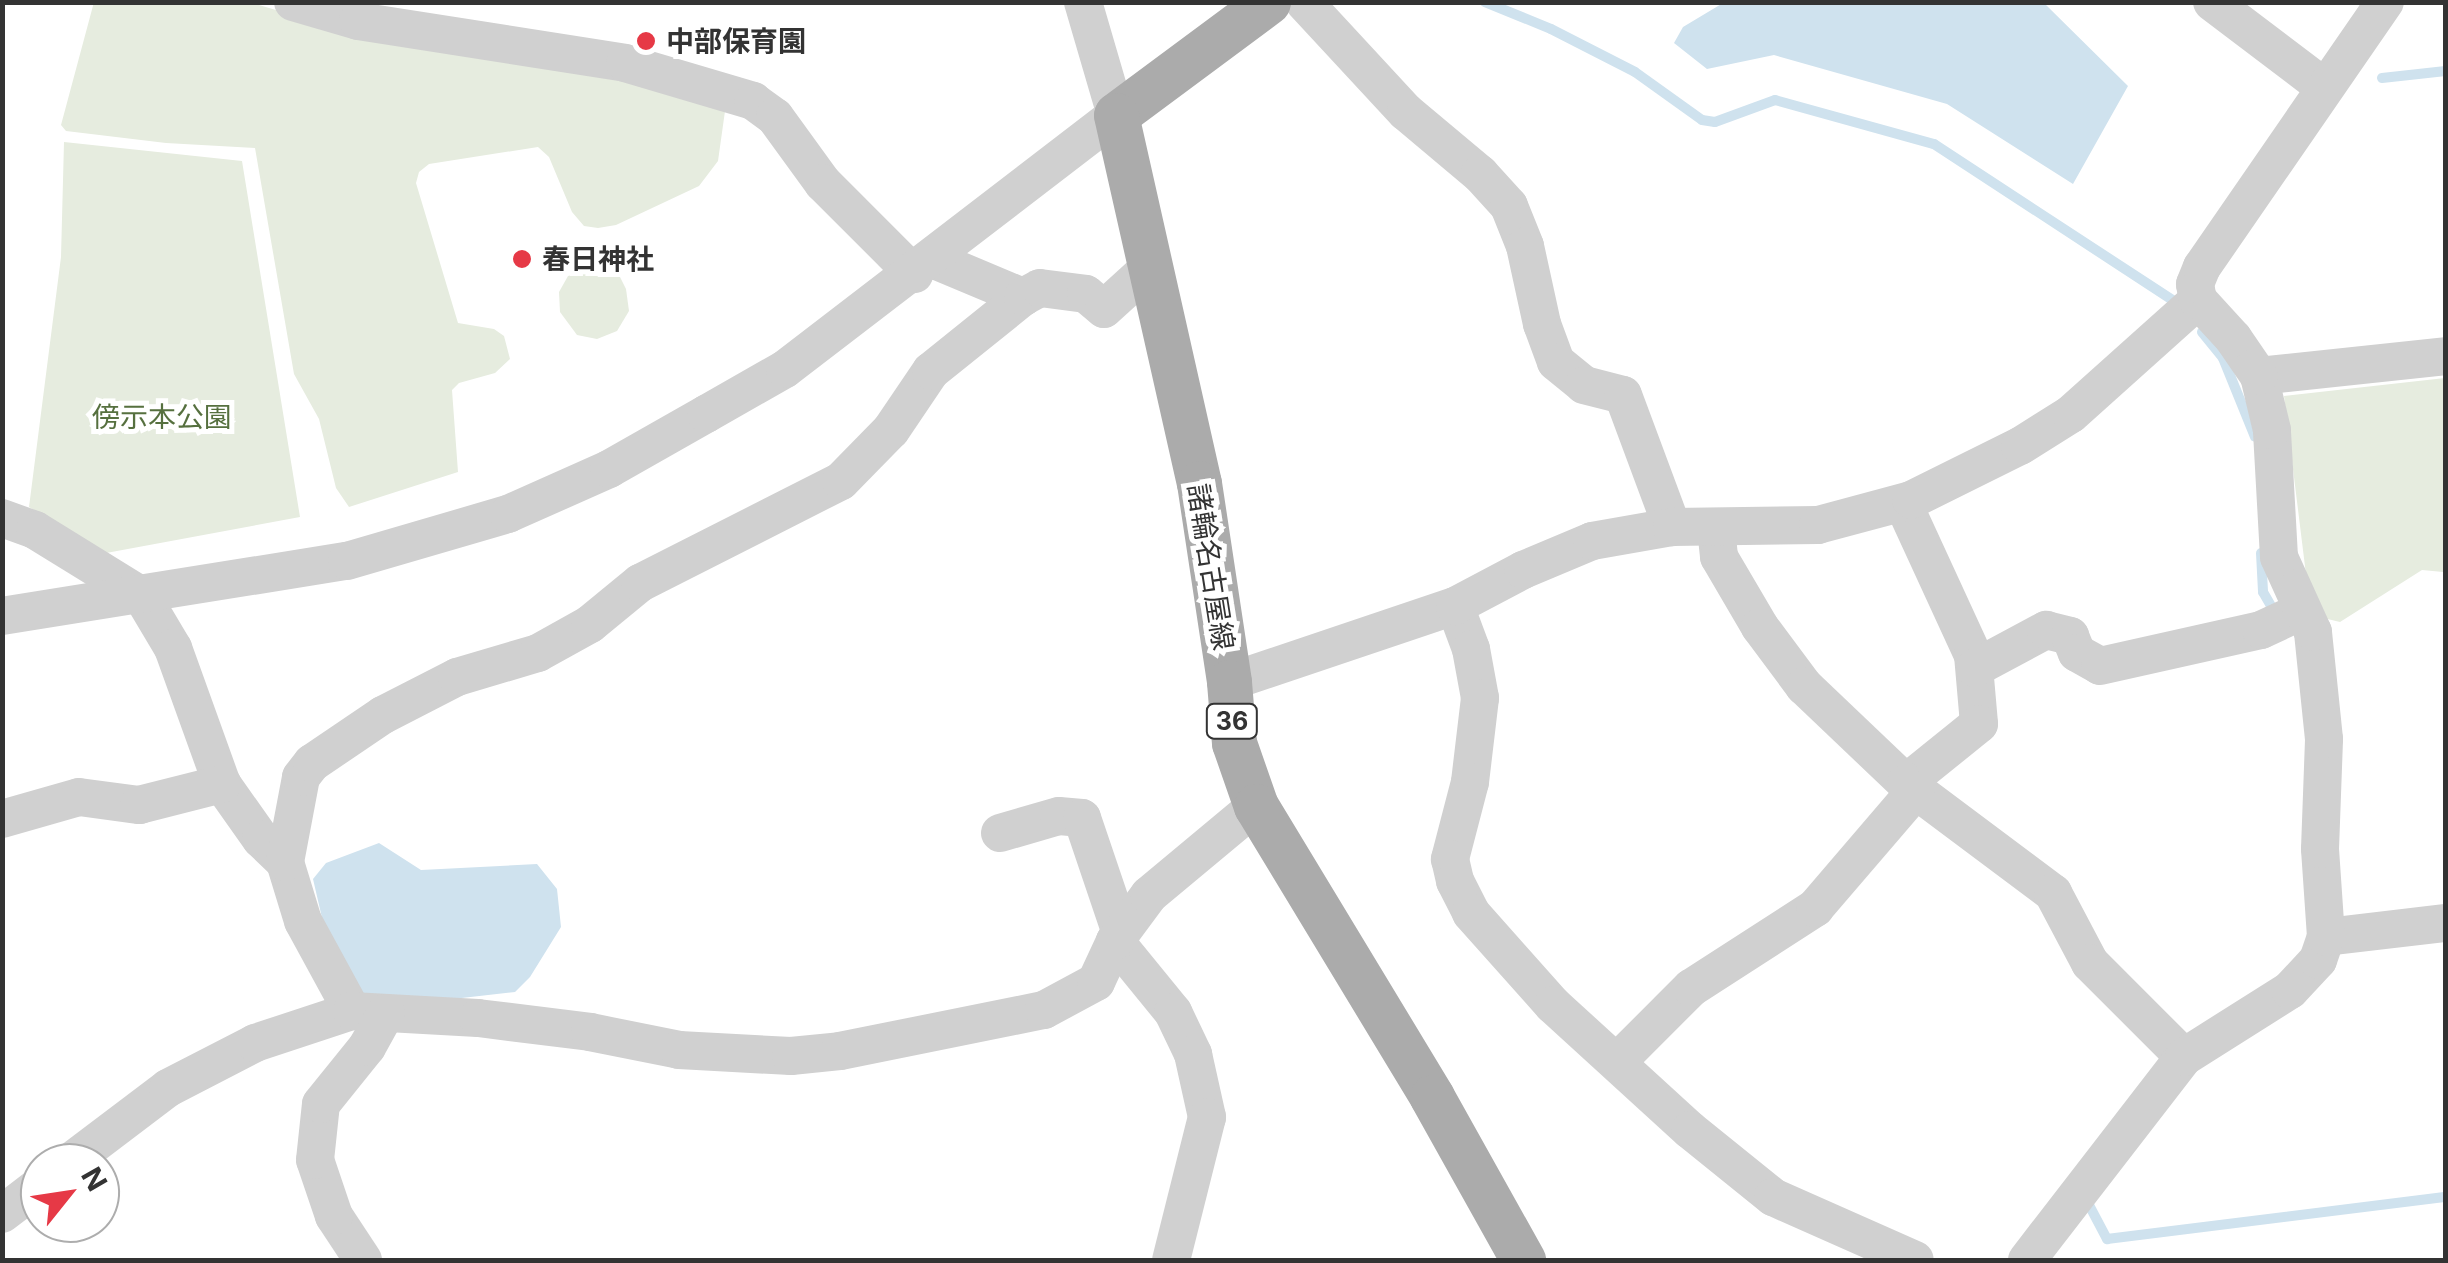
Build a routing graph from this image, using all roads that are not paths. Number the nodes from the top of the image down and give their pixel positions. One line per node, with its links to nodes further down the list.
1 (293, 2): 9 (street)
2 (1083, 2): 8 (street)
3 (1268, 2): 8 (main road)
4 (1304, 2): 17 (street)
5 (2212, 2): 7 (street)
6 (2385, 2): 7 (street)
7 (2324, 87): 12 (street)
8 (1116, 116): 9 (street); 10 (main road, 諸輪名古屋線 / 36)
9 (923, 266): 11 (street); 19 (street)
10 (1148, 268): 11 (street); 24 (main road, 諸輪名古屋線 / 36)
11 (1024, 297): 30 (street)
12 (2198, 300): 14 (street); 15 (street)
13 (2446, 356): 14 (street)
14 (2259, 376): 21 (street)
15 (1903, 503): 18 (street); 23 (street)
16 (2, 518): 19 (street)
17 (1672, 527): 18 (street); 20 (street)
18 (1716, 528): 26 (street)
19 (142, 596): 22 (street); 25 (street)
20 (1455, 606): 24 (street); 36 (street)
21 (2302, 612): 23 (street); 33 (street)
22 (2, 616)
23 (1975, 668): 26 (street)
24 (1230, 682): 27 (main road, 諸輪名古屋線 / 36)
25 (222, 784): 28 (street); 30 (street)
26 (1911, 786): 35 (street); 36 (street)
27 (1256, 806): 32 (street); 40 (main road, 諸輪名古屋線 / 36)
28 (2, 819)
29 (1000, 833): 32 (street)
30 (285, 862): 34 (street)
31 (2446, 922): 33 (street)
32 (1118, 937): 34 (street); 39 (street)
33 (2326, 937): 35 (street)
34 (369, 1012): 37 (street); 38 (street)
35 (2184, 1057): 42 (street)
36 (1616, 1062): 41 (street)
37 (95, 1143)
38 (363, 1260)
39 (1172, 1260)
40 (1523, 1260)
41 (1915, 1260)
42 (2027, 1260)

